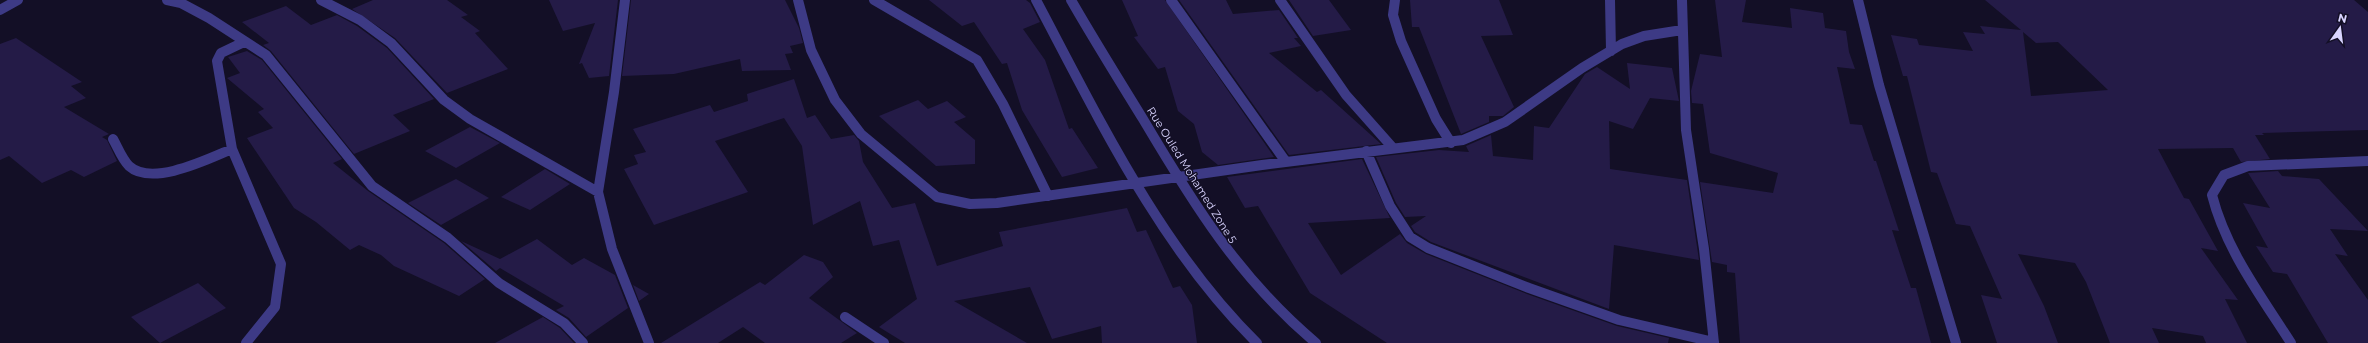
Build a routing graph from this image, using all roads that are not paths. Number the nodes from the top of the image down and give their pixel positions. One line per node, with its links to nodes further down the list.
1 (18, 0): 15 (street)
2 (167, 0): 17 (street)
3 (321, 0): 28 (street)
4 (625, 0): 28 (street)
5 (798, 0): 29 (street)
6 (874, 0): 29 (street)
7 (1036, 0): 27 (street)
8 (1071, 0): 26 (street, Rue Ouled Mohamed Zone 5)
9 (1172, 0): 25 (street)
10 (1280, 0): 21 (street)
11 (1395, 0): 20 (street)
12 (1610, 0): 18 (street)
13 (1682, 0): 16 (street)
14 (1858, 0): 38 (street)
15 (0, 10)
16 (1682, 30): 18 (street); 31 (street)
17 (244, 42): 22 (street); 33 (street)
18 (1611, 51): 20 (street)
19 (113, 139): 22 (street)
20 (1451, 143): 21 (street)
21 (1393, 148): 23 (street)
22 (232, 149): 32 (street)
23 (1366, 151): 25 (street); 31 (street)
24 (2368, 161): 39 (street)
25 (1286, 162): 26 (street)
26 (1177, 178): 27 (street); 37 (street, Rue Ouled Mohamed Zone 5)
27 (1138, 184): 29 (street); 36 (street)
28 (598, 192): 34 (street)
29 (1048, 196)
30 (845, 317): 35 (street)
31 (1714, 342)
32 (246, 343)
33 (583, 343)
34 (649, 343)
35 (884, 343)
36 (1257, 343)
37 (1316, 343)
38 (1956, 343)
39 (2291, 343)

